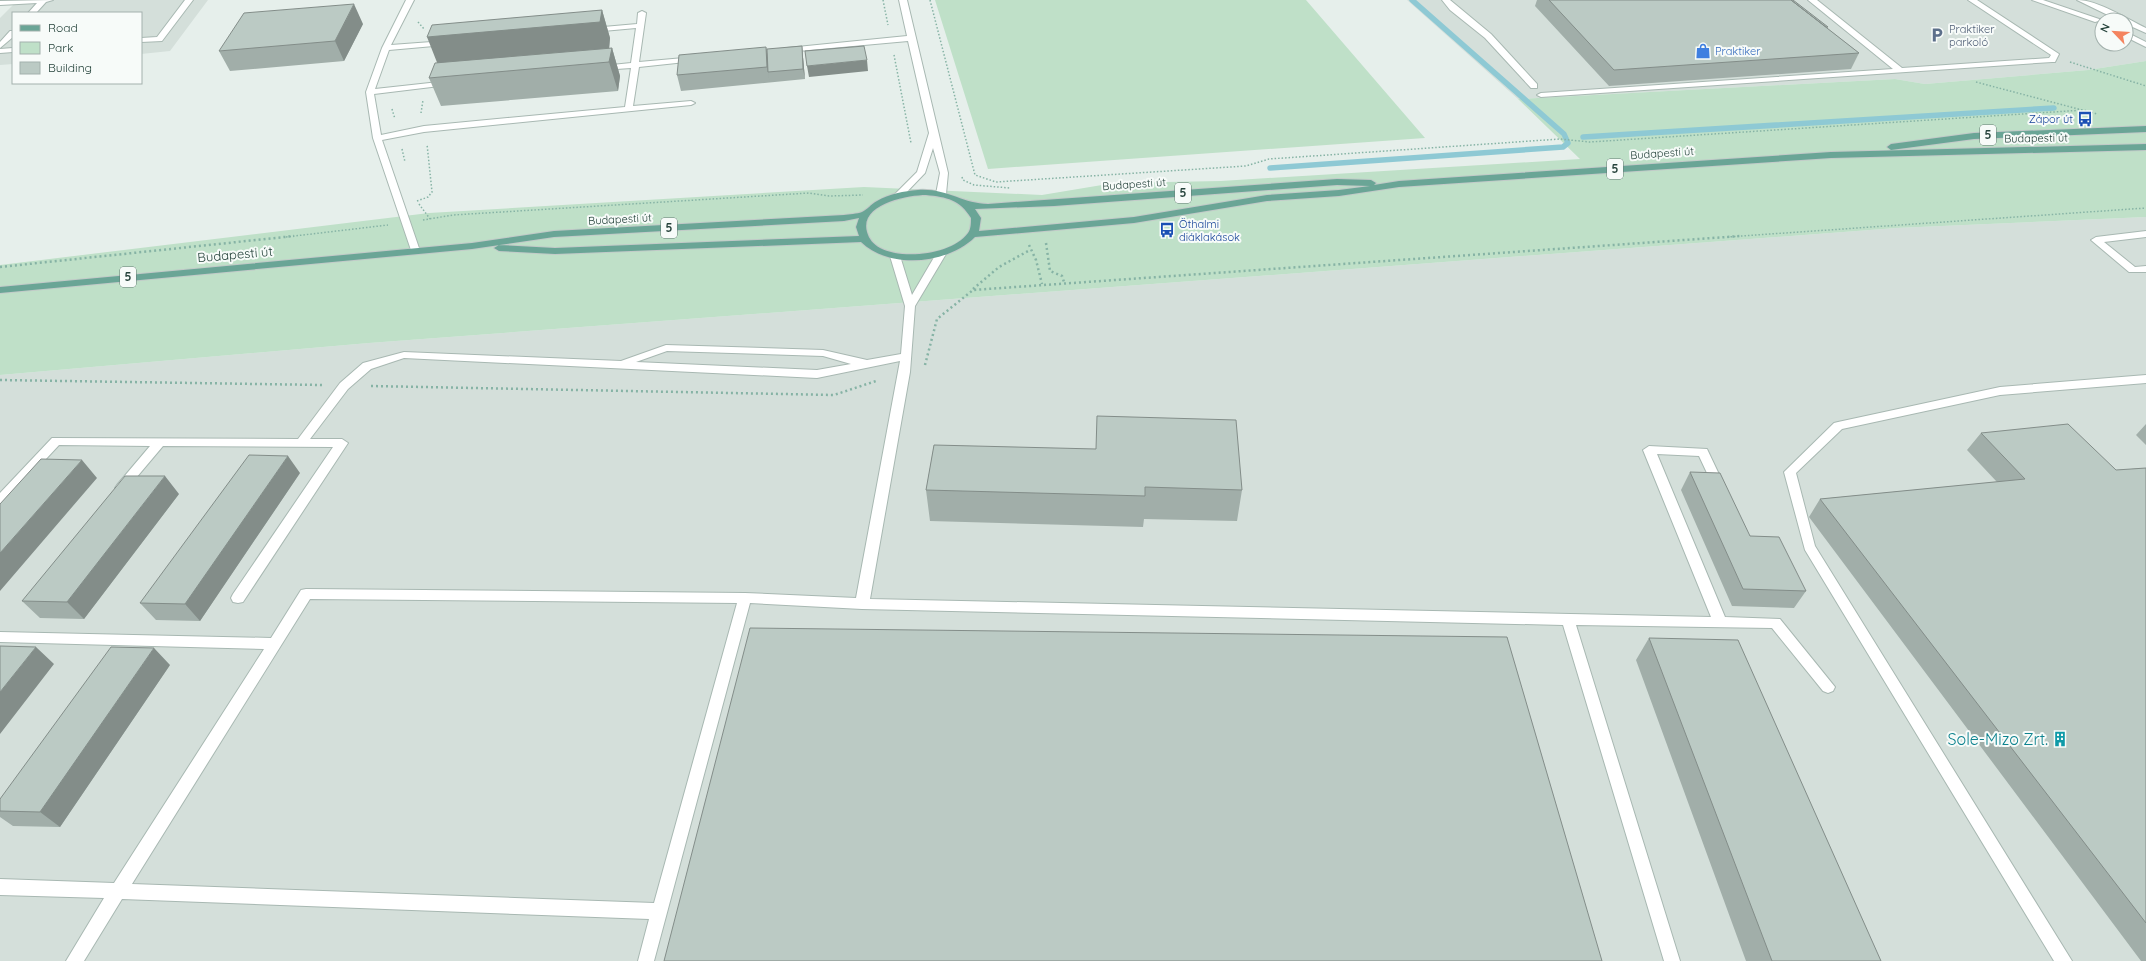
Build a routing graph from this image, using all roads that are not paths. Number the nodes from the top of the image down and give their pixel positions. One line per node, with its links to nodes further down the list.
1 (44, 0): 2 (street); 13 (street); 14 (street)
2 (49, 0)
3 (189, 0): 26 (street)
4 (410, 0): 30 (street)
5 (903, 0): 24 (street)
6 (1446, 0): 39 (street)
7 (1812, 0): 37 (street)
8 (1972, 0): 37 (street)
9 (2036, 0): 18 (street)
10 (2054, 0): 17 (street)
11 (2081, 0): 15 (street)
12 (2094, 0): 15 (street)
13 (0, 3)
14 (33, 12)
15 (2109, 12)
16 (642, 13): 20 (street)
17 (2094, 18)
18 (2094, 19)
19 (2134, 25): 22 (street)
20 (638, 26): 21 (street); 35 (street)
21 (584, 31)
22 (2146, 31)
23 (12, 34): 29 (street)
24 (912, 38): 33 (street); 45 (street)
25 (2134, 38): 28 (street)
26 (142, 40)
27 (452, 42): 30 (street)
28 (2146, 45)
29 (0, 46)
30 (386, 48): 40 (street)
31 (12, 50): 32 (street)
32 (0, 51)
33 (774, 52)
34 (704, 58): 35 (street)
35 (634, 65): 36 (street); 43 (street)
36 (596, 69)
37 (1900, 70): 41 (street)
38 (457, 82): 40 (street)
39 (1534, 86)
40 (370, 92): 46 (street)
41 (1541, 94)
42 (691, 103): 43 (street)
43 (629, 108): 46 (street)
44 (2146, 129): 48 (main road, Budapesti út / 5)
45 (933, 133): 50 (street); 51 (street)
46 (377, 138): 58 (street)
47 (2146, 147): 48 (main road, Budapesti út / 5)
48 (1831, 155): 49 (main road, Budapesti út / 5)
49 (1399, 184): 52 (main road, Budapesti út / 5); 54 (main road, Budapesti út / 5)
50 (941, 194): 51 (main road, Budapesti út / 5); 52 (main road, Budapesti út / 5)
51 (898, 196): 53 (main road, Budapesti út / 5)
52 (967, 204): 54 (main road)
53 (866, 214): 56 (main road); 57 (main road, Budapesti út / 5)
54 (972, 234): 59 (main road)
55 (2146, 234): 61 (street)
56 (864, 239): 57 (main road, Budapesti út / 5); 60 (main road)
57 (472, 246): 58 (main road, Budapesti út / 5)
58 (415, 251): 62 (main road, Budapesti út / 5)
59 (941, 254): 60 (main road); 63 (street)
60 (895, 256): 63 (street)
61 (2146, 269)
62 (0, 290)
63 (910, 306): 64 (street)
64 (906, 356): 66 (street); 77 (street)
65 (620, 364): 66 (street); 66 (street); 70 (street)
66 (863, 364)
67 (2146, 379): 89 (street)
68 (160, 442): 69 (street); 72 (street); 74 (street)
69 (266, 442): 70 (street); 71 (street)
70 (301, 443): 75 (street)
71 (257, 455)
72 (114, 497)
73 (1725, 500): 79 (street)
74 (0, 501)
75 (238, 598)
76 (745, 598): 77 (street); 81 (street); 85 (street)
77 (862, 604): 78 (street)
78 (1568, 620): 79 (street); 88 (street)
79 (1720, 622): 82 (street)
80 (0, 637): 81 (street)
81 (275, 644): 84 (street)
82 (1828, 687)
83 (0, 887): 84 (street)
84 (118, 890): 85 (street); 86 (street)
85 (660, 911): 87 (street)
86 (74, 961)
87 (646, 961)
88 (1672, 961)
89 (2064, 961)

